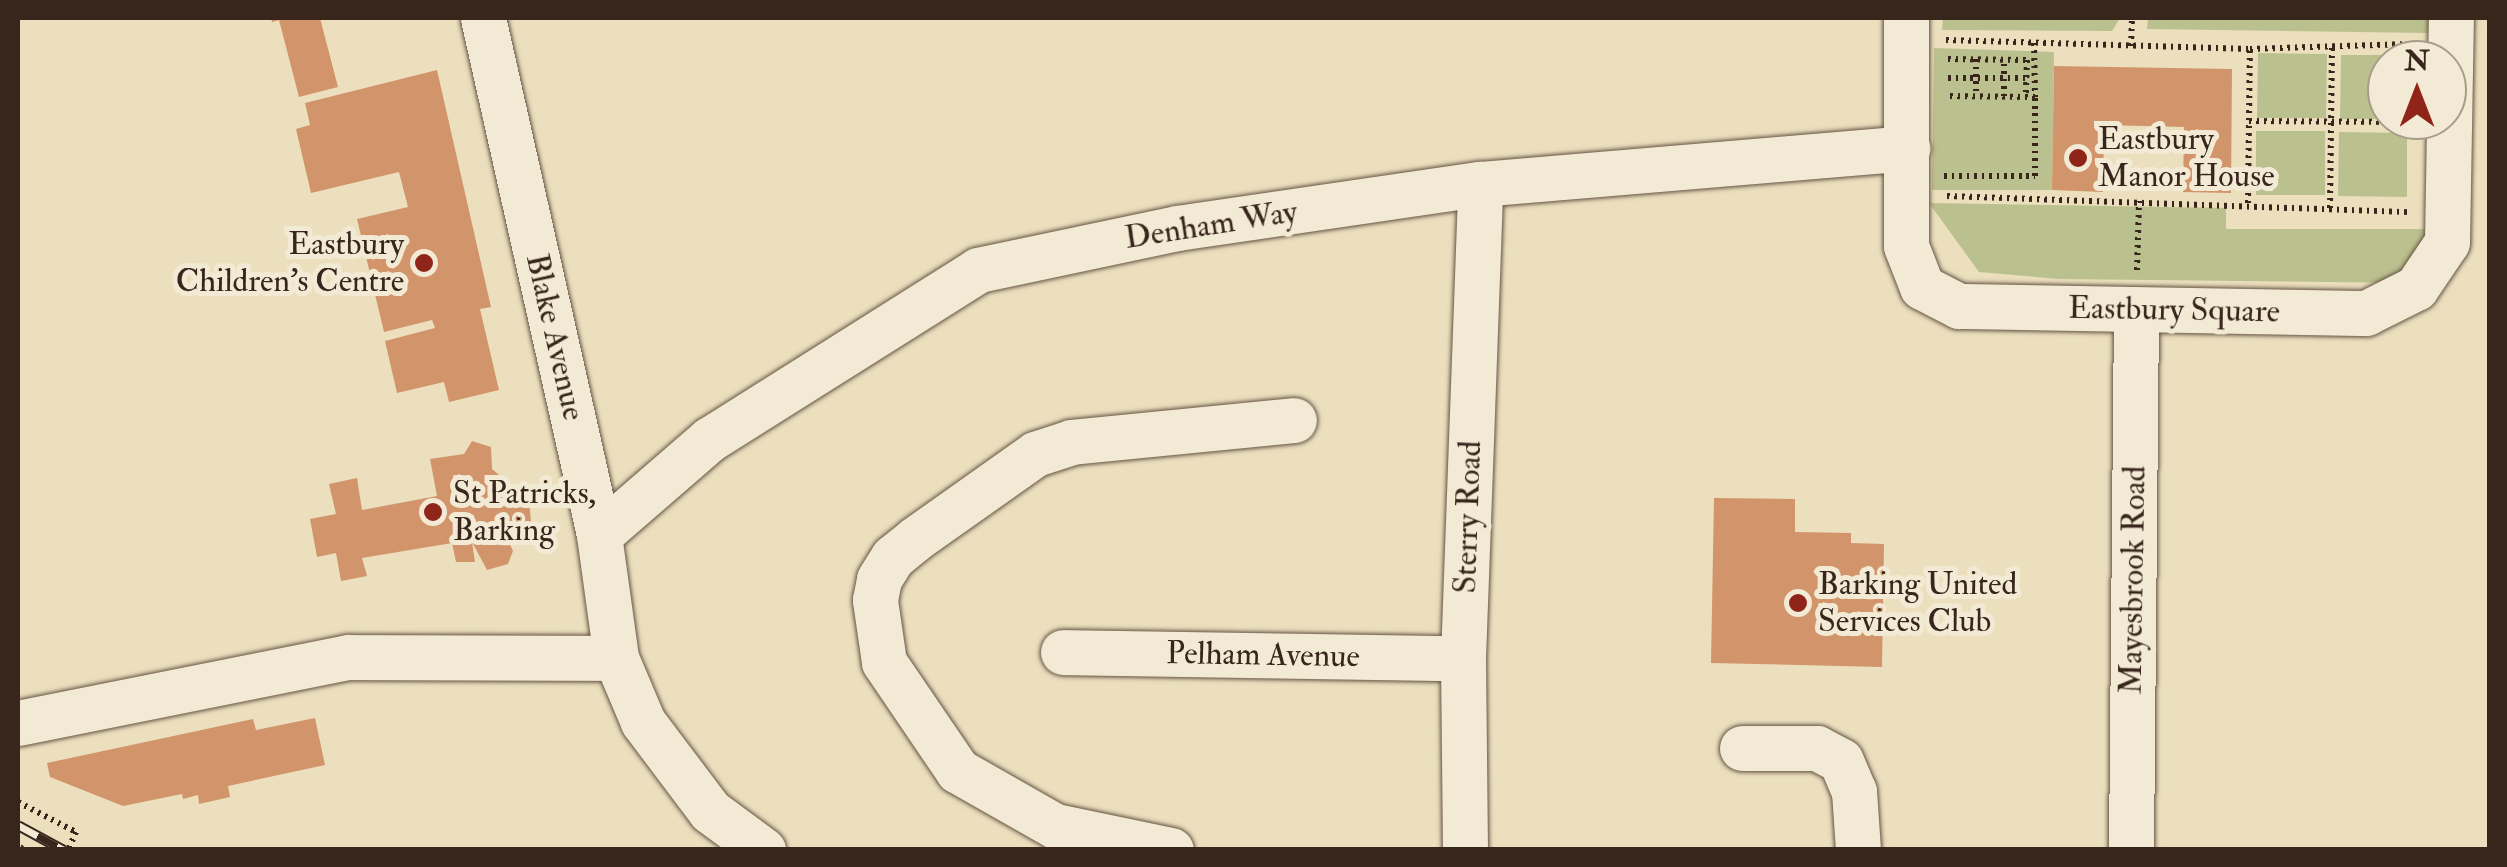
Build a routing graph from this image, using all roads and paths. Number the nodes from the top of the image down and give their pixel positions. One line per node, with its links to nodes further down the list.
1 (483, 18): 31 (street, Blake Avenue)
2 (2132, 18): 7 (path)
3 (1906, 28): 6 (path); 23 (street, Eastbury Square)
4 (2451, 35): 5 (path); 29 (street, Eastbury Square)
5 (2332, 43): 8 (path); 22 (path)
6 (2034, 44): 7 (path); 19 (path)
7 (2131, 46): 8 (path)
8 (2250, 49): 21 (path)
9 (1976, 59): 10 (path); 11 (path); 12 (path)
10 (2004, 60): 13 (path); 14 (path)
11 (1947, 78): 12 (path); 16 (path)
12 (1976, 78): 13 (path); 17 (path)
13 (2004, 78): 14 (path); 18 (path)
14 (2026, 78): 19 (path)
15 (1937, 96): 16 (path)
16 (1947, 96): 17 (path)
17 (1976, 96): 18 (path)
18 (2004, 96): 19 (path)
19 (2031, 97): 23 (path)
20 (2367, 121): 22 (path)
21 (2249, 122): 22 (path); 26 (path)
22 (2331, 122): 27 (path)
23 (1916, 173): 24 (street, Denham Way); 25 (path); 29 (street, Eastbury Square)
24 (1480, 184): 31 (street, Denham Way); 34 (street, Sterry Road)
25 (2139, 202): 26 (path); 29 (path)
26 (2248, 204): 27 (path)
27 (2330, 208): 28 (path)
28 (2420, 212)
29 (2136, 310): 43 (street, Mayesbrook Road)
30 (1294, 420): 40 (street)
31 (600, 535): 33 (street, Blake Avenue)
32 (1064, 652): 34 (street, Pelham Avenue)
33 (616, 658): 35 (street); 39 (street, Blake Avenue)
34 (1464, 658): 41 (street, Sterry Road)
35 (18, 723)
36 (1742, 748): 42 (street)
37 (18, 802): 38 (path)
38 (68, 850)
39 (763, 850)
40 (1171, 850)
41 (1465, 850)
42 (1858, 850)
43 (2131, 850)

